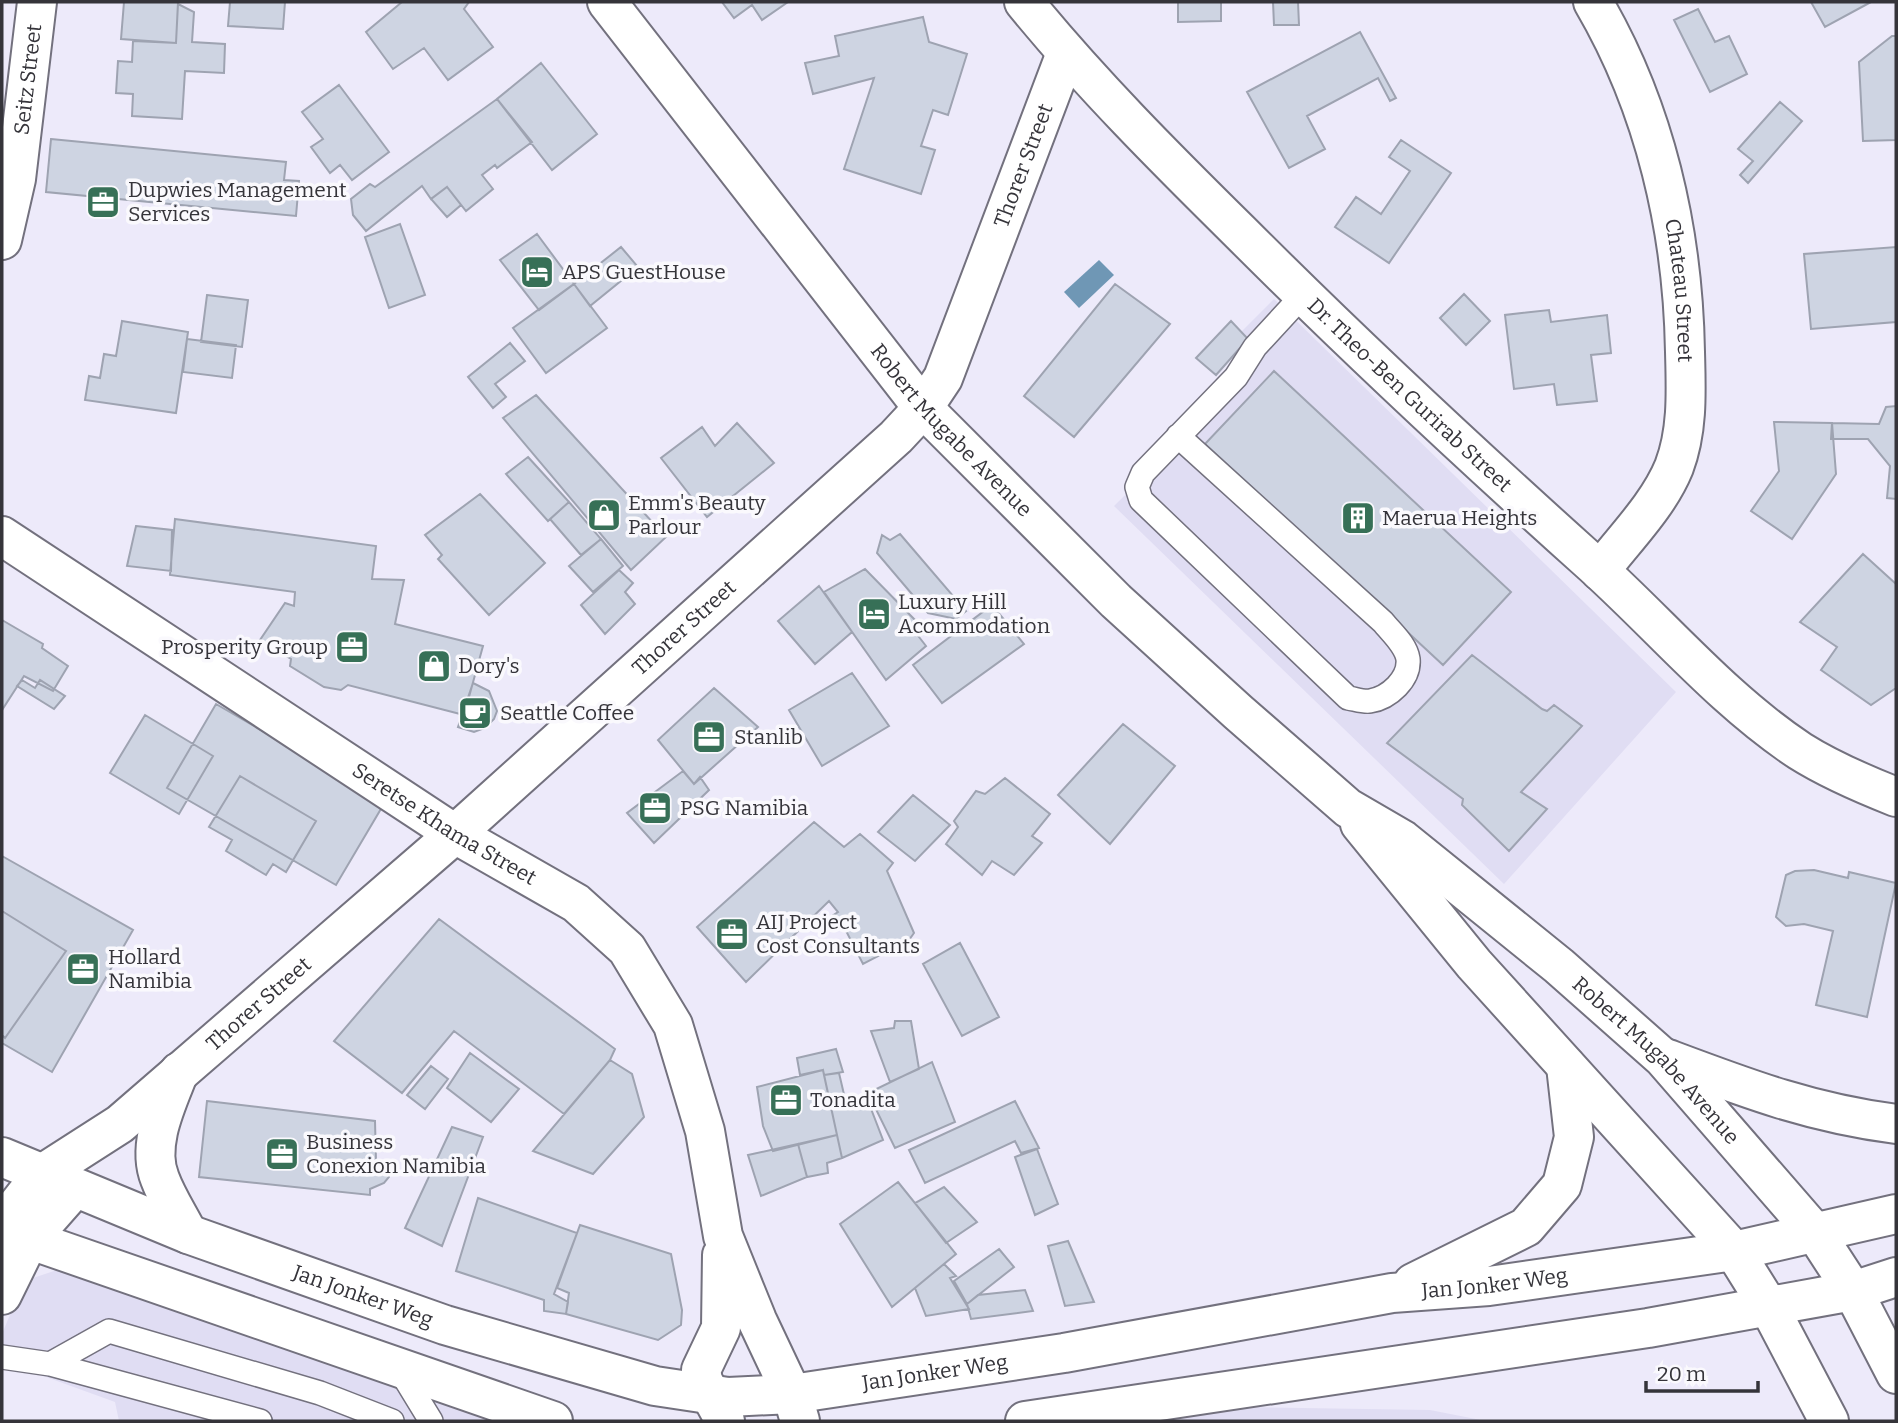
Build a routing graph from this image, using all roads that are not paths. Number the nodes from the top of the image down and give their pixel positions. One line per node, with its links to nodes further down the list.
1 (37, 2): 6 (main road, Seitz Street)
2 (607, 2): 8 (main road, Robert Mugabe Avenue)
3 (1024, 2): 5 (main road, Dr. Theo-Ben Gurirab Street)
4 (1593, 2): 11 (main road, Chateau Street)
5 (1066, 53): 7 (main road, Dr. Theo-Ben Gurirab Street); 8 (main road, Thorer Street)
6 (2, 240)
7 (1303, 295): 9 (lane); 11 (main road, Dr. Theo-Ben Gurirab Street)
8 (923, 408): 13 (main road, Robert Mugabe Avenue); 14 (main road, Thorer Street)
9 (1178, 436): 9 (lane)
10 (2, 536): 14 (main road, Seretse Khama Street)
11 (1600, 571): 12 (main road, Dr. Theo-Ben Gurirab Street)
12 (1896, 797)
13 (1348, 808): 15 (main road, Robert Mugabe Avenue); 16 (main road, Robert Mugabe Avenue)
14 (455, 834): 17 (main road, Thorer Street); 25 (main road, Seretse Khama Street)
15 (1663, 1058): 18 (main road); 24 (main road, Robert Mugabe Avenue)
16 (1566, 1066): 26 (main road, Robert Mugabe Avenue); 29 (main road)
17 (179, 1072): 20 (main road, Thorer Street); 23 (main road)
18 (1896, 1124)
19 (2, 1157): 20 (main road, Jan Jonker Weg)
20 (58, 1182): 22 (main road, Thorer Street); 23 (main road, Jan Jonker Weg)
21 (1896, 1214): 24 (main road, Jan Jonker Weg)
22 (11, 1232): 30 (main road, Thorer Street); 34 (main road)
23 (188, 1234): 36 (main road, Jan Jonker Weg)
24 (1816, 1234): 26 (main road, Jan Jonker Weg); 28 (main road, Robert Mugabe Avenue)
25 (723, 1236): 36 (main road, Seretse Khama Street); 37 (main road, Seretse Khama Street)
26 (1734, 1251): 29 (main road, Jan Jonker Weg); 31 (main road, Robert Mugabe Avenue)
27 (1896, 1277): 28 (main road)
28 (1853, 1291): 31 (main road); 35 (main road, Robert Mugabe Avenue)
29 (1392, 1293): 37 (main road, Jan Jonker Weg)
30 (2, 1296)
31 (1769, 1307): 42 (main road); 43 (main road, Robert Mugabe Avenue)
32 (2, 1357): 33 (lane)
33 (50, 1364): 38 (lane); 39 (lane)
34 (396, 1365): 40 (lane); 41 (main road)
35 (1896, 1374)
36 (718, 1408): 37 (main road, Jan Jonker Weg)
37 (796, 1408)
38 (260, 1421)
39 (392, 1421)
40 (431, 1421)
41 (553, 1421)
42 (1025, 1421)
43 (1829, 1421)

